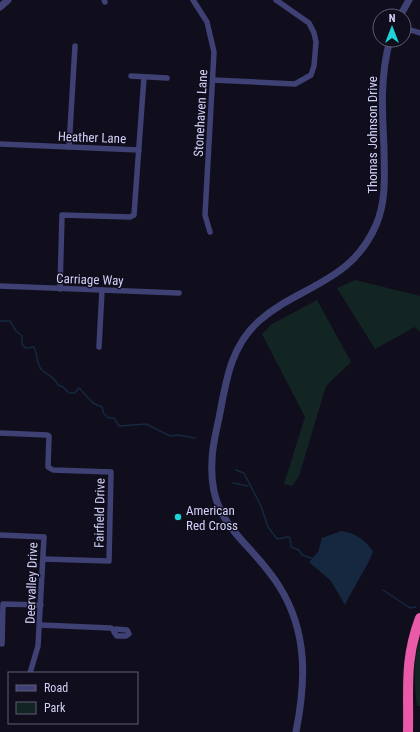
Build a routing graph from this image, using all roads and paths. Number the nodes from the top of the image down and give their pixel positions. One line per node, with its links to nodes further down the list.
1 (8, 0): 4 (street)
2 (194, 0): 10 (street, Stonehaven Lane)
3 (276, 0): 10 (street)
4 (0, 7)
5 (75, 46): 12 (street)
6 (389, 48): 30 (street, Thomas Johnson Drive)
7 (131, 76): 8 (street)
8 (144, 77): 9 (street); 13 (street)
9 (167, 78)
10 (213, 80): 14 (street, Stonehaven Lane)
11 (0, 144): 12 (street, Heather Lane)
12 (68, 147): 13 (street, Heather Lane)
13 (139, 150): 16 (street, Heather Lane)
14 (210, 232)
15 (0, 286): 16 (street, Carriage Way)
16 (60, 289): 17 (street, Carriage Way)
17 (102, 290): 18 (street, Carriage Way); 19 (street)
18 (179, 293)
19 (100, 347)
20 (0, 433): 22 (street, Fairfield Drive)
21 (0, 535): 22 (street, Deervalley Drive)
22 (43, 559): 24 (street, Deervalley Drive)
23 (1, 604): 24 (street); 28 (street)
24 (41, 605): 26 (street, Deervalley Drive)
25 (420, 618): 31 (highway)
26 (40, 625): 27 (street); 29 (street, Deervalley Drive)
27 (115, 630)
28 (2, 644)
29 (30, 672)
30 (296, 732)
31 (408, 732)

